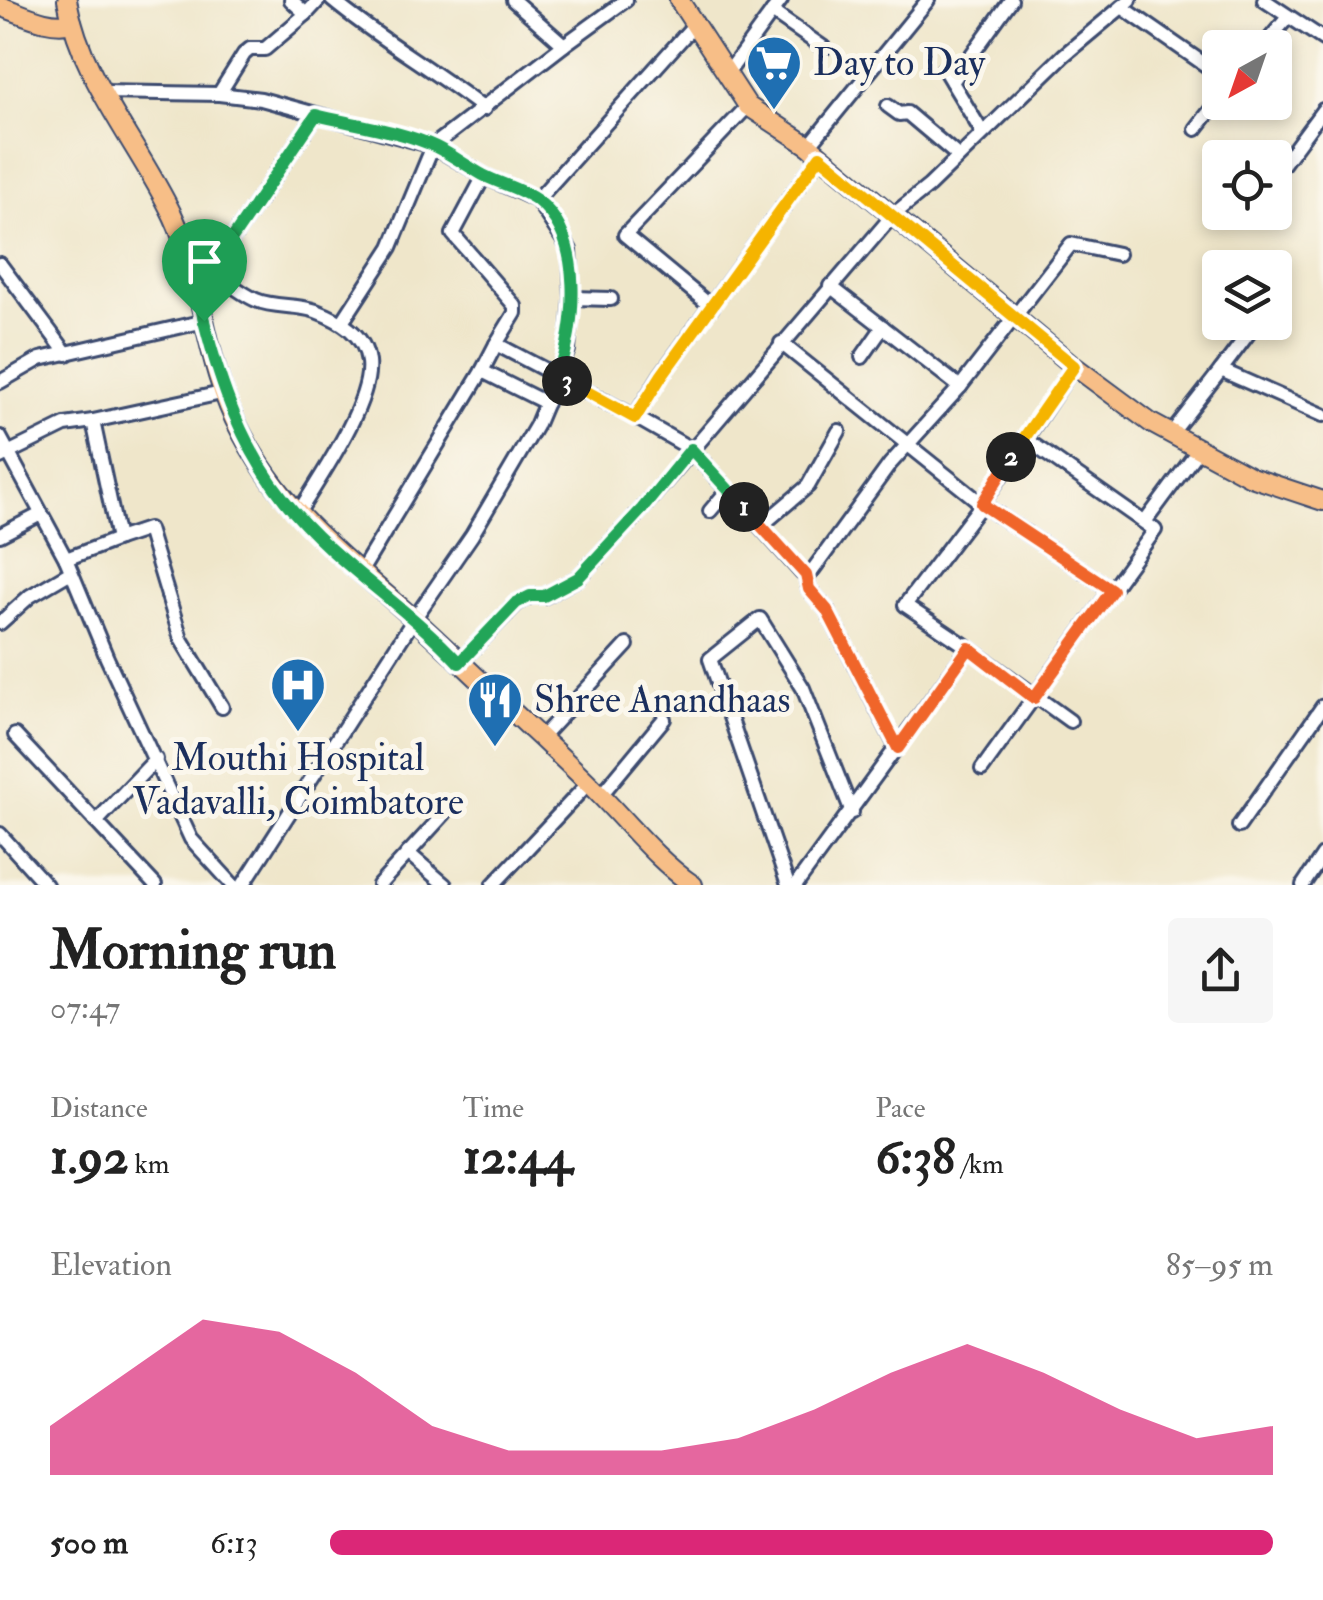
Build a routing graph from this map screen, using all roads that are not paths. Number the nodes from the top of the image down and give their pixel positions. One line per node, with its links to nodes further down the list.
1 (56, 0): 17 (main road)
2 (67, 0): 17 (main road)
3 (292, 0): 15 (street)
4 (319, 0): 15 (street)
5 (332, 0): 29 (street)
6 (512, 0): 21 (street)
7 (626, 0): 21 (street)
8 (678, 0): 18 (main road)
9 (928, 0): 36 (street)
10 (1011, 0): 34 (street)
11 (1264, 0): 16 (street)
12 (1126, 3): 23 (street); 34 (street)
13 (0, 6): 17 (main road)
14 (776, 6): 22 (street); 24 (street)
15 (306, 14): 26 (street)
16 (1288, 17): 19 (street); 20 (street)
17 (68, 23): 25 (main road); 51 (main road)
18 (694, 25): 24 (main road); 40 (street)
19 (1277, 30)
20 (1323, 39)
21 (564, 45): 29 (street)
22 (824, 48)
23 (1202, 61)
24 (726, 74): 27 (main road)
25 (102, 92): 26 (street); 44 (main road)
26 (219, 94): 31 (street)
27 (748, 106): 36 (main road); 48 (street)
28 (888, 106): 38 (street)
29 (484, 109): 35 (street)
30 (1323, 110): 37 (street)
31 (316, 115): 35 (street); 44 (street)
32 (1203, 120): 33 (street)
33 (1196, 129)
34 (982, 132): 38 (street)
35 (434, 146): 39 (street); 50 (street)
36 (814, 151): 41 (main road); 48 (street)
37 (1292, 152)
38 (958, 156): 41 (street)
39 (484, 176): 40 (street); 54 (street)
40 (538, 200): 46 (street)
41 (893, 215): 45 (street); 49 (main road)
42 (1118, 254): 49 (street)
43 (0, 264): 56 (street)
44 (202, 267): 50 (street); 51 (main road)
45 (830, 286): 52 (street); 55 (street)
46 (572, 298): 47 (street); 61 (street)
47 (610, 298)
48 (712, 307): 67 (street)
49 (1015, 319): 58 (main road); 63 (street)
50 (342, 321): 82 (street)
51 (199, 322): 56 (street); 64 (main road); 82 (main road)
52 (883, 328): 57 (street); 63 (street)
53 (1244, 340): 59 (street)
54 (496, 344): 60 (street); 61 (street)
55 (781, 344): 73 (street); 74 (street)
56 (66, 354): 62 (street)
57 (862, 357)
58 (1074, 366): 70 (main road); 72 (street)
59 (1221, 370): 66 (street); 70 (street)
60 (482, 371): 65 (street); 88 (street)
61 (558, 376): 65 (street); 67 (street)
62 (0, 382)
63 (960, 388): 73 (street)
64 (216, 394): 68 (street); 92 (main road)
65 (546, 403): 92 (street)
66 (1323, 415)
67 (635, 418): 74 (street)
68 (93, 421): 76 (street); 86 (street)
69 (839, 431): 84 (street)
70 (1171, 434): 75 (main road)
71 (0, 436): 76 (street)
72 (1024, 438): 79 (street); 83 (street)
73 (908, 445): 79 (street); 89 (street)
74 (691, 449): 77 (street); 95 (street)
75 (1199, 449): 78 (main road); 83 (street)
76 (4, 454): 81 (street)
77 (728, 490): 80 (street); 84 (street)
78 (1323, 501)
79 (982, 504): 90 (street); 94 (street)
80 (710, 511)
81 (42, 514): 85 (street); 87 (street)
82 (297, 514): 88 (main road)
83 (1146, 522): 90 (street)
84 (761, 526): 89 (street)
85 (0, 535)
86 (118, 540): 87 (street); 98 (street)
87 (69, 566): 91 (street); 104 (street)
88 (360, 573): 92 (main road)
89 (806, 575): 103 (street)
90 (1112, 590): 96 (street)
91 (0, 623)
92 (411, 624): 95 (main road); 106 (main road); 119 (street)
93 (627, 646): 102 (street)
94 (969, 648): 96 (street); 103 (street)
95 (459, 663): 102 (main road)
96 (1034, 698): 100 (street); 105 (street)
97 (1323, 706): 111 (street)
98 (222, 707)
99 (664, 719): 107 (street)
100 (1070, 721)
101 (15, 735): 110 (street)
102 (541, 738): 107 (main road)
103 (898, 748): 108 (street)
104 (156, 759): 110 (street); 118 (street)
105 (982, 770)
106 (581, 790): 113 (main road); 122 (street)
107 (601, 795): 113 (main road)
108 (852, 812): 124 (street); 125 (street)
109 (445, 813): 114 (street)
110 (96, 822): 117 (street)
111 (1240, 826)
112 (0, 834): 116 (street)
113 (637, 836): 123 (main road)
114 (408, 852): 120 (street); 121 (street)
115 (1323, 855): 126 (street)
116 (43, 884)
117 (155, 885)
118 (233, 885)
119 (243, 885)
120 (379, 885)
121 (445, 885)
122 (493, 885)
123 (693, 885)
124 (788, 885)
125 (796, 885)
126 (1303, 885)

